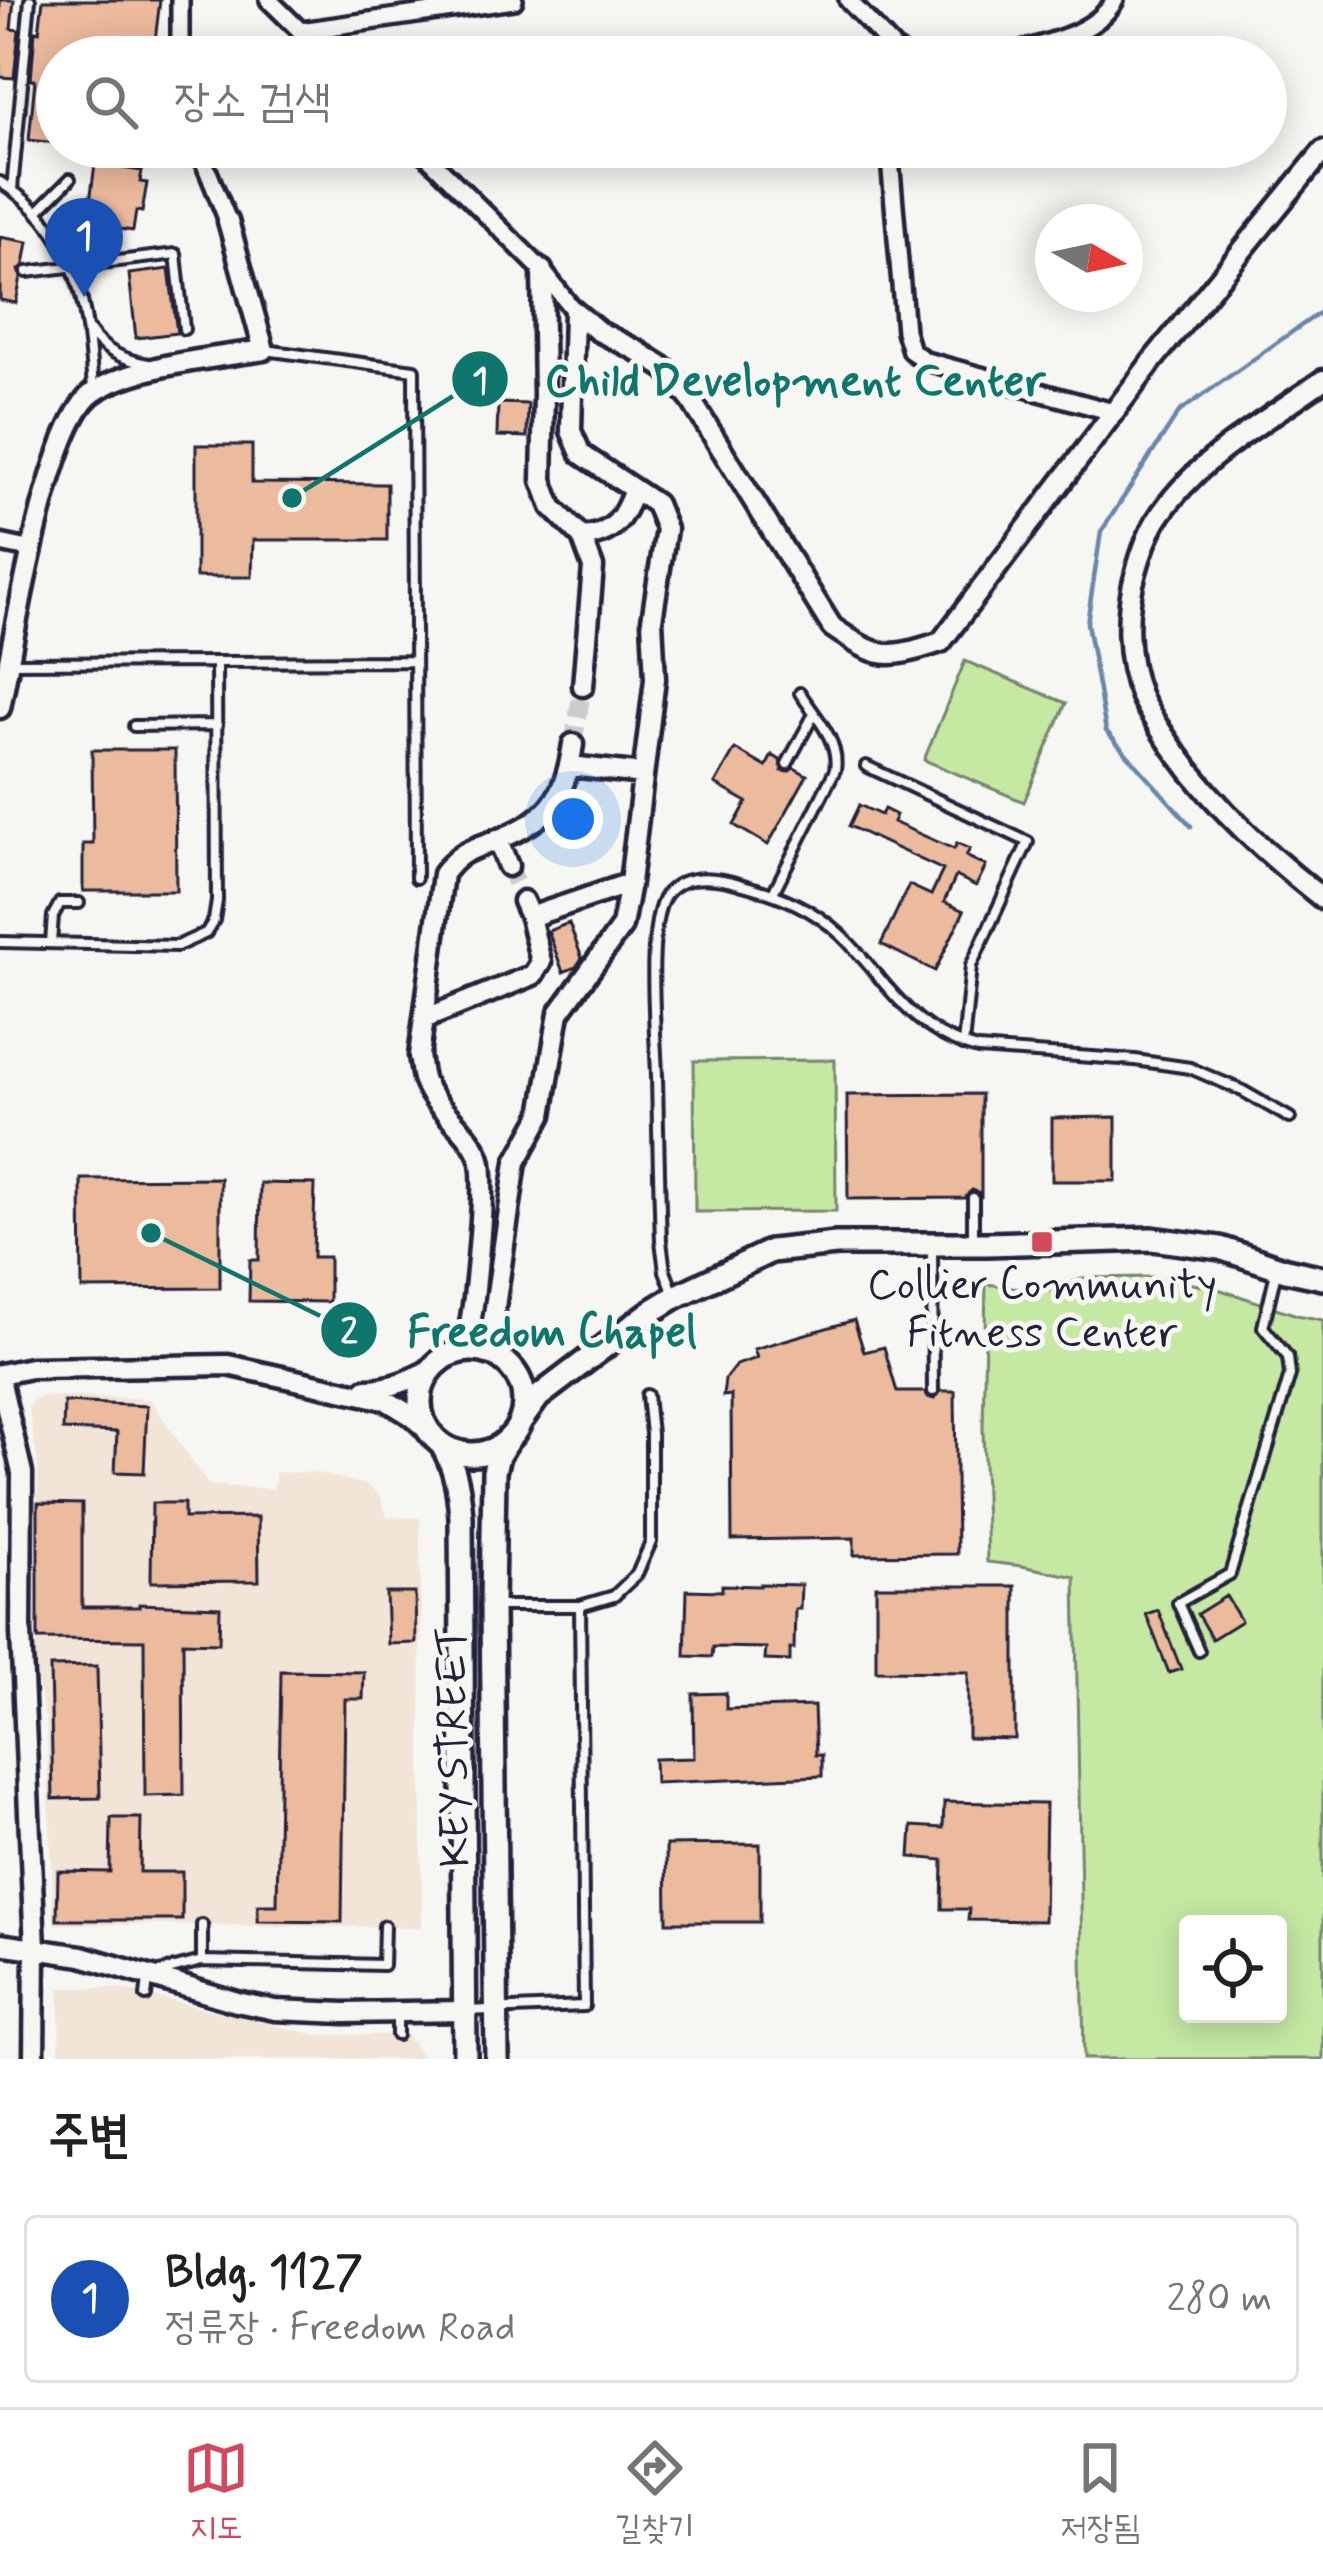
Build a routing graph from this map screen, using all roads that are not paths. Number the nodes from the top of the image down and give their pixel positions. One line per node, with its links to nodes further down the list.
1 (30, 0): 18 (lane)
2 (180, 0): 8 (street)
3 (269, 0): 7 (street)
4 (514, 0): 7 (street)
5 (848, 0): 10 (street)
6 (1115, 0): 11 (street)
7 (301, 31): 9 (street)
8 (180, 36)
9 (306, 36)
10 (881, 36)
11 (1065, 36)
12 (1323, 151): 31 (street)
13 (207, 168): 20 (street)
14 (439, 168): 22 (street)
15 (891, 168): 31 (street)
16 (70, 179): 19 (lane)
17 (0, 182): 18 (lane)
18 (11, 189): 19 (lane)
19 (38, 212): 21 (lane)
20 (228, 221): 27 (street)
21 (73, 266): 23 (lane); 25 (lane); 26 (lane)
22 (542, 270): 24 (street); 33 (street)
23 (27, 272)
24 (574, 311): 31 (street); 32 (street)
25 (184, 329)
26 (89, 330): 28 (lane); 30 (lane)
27 (264, 350): 28 (street); 37 (lane)
28 (164, 367): 30 (street)
29 (1323, 380): 56 (street)
30 (93, 392): 35 (street)
31 (1113, 412)
32 (634, 490): 33 (street); 50 (street)
33 (582, 537): 40 (street)
34 (0, 543): 35 (street)
35 (33, 550): 36 (street)
36 (7, 636): 39 (street)
37 (415, 661): 38 (lane); 53 (lane)
38 (217, 662): 39 (lane); 44 (lane)
39 (10, 663): 42 (street)
40 (583, 686)
41 (800, 693): 43 (lane)
42 (0, 708)
43 (814, 714): 47 (lane); 55 (lane)
44 (217, 725): 45 (lane); 59 (lane)
45 (134, 726)
46 (574, 744): 48 (street)
47 (787, 764)
48 (570, 766): 50 (street); 51 (street)
49 (866, 766): 61 (lane)
50 (644, 774): 54 (street)
51 (497, 839): 52 (street); 60 (street)
52 (508, 866)
53 (416, 878)
54 (630, 883): 60 (street); 71 (street)
55 (773, 893): 61 (lane); 68 (lane)
56 (1323, 899)
57 (80, 903): 59 (lane)
58 (0, 942): 59 (lane)
59 (52, 943)
60 (424, 1018): 69 (street)
61 (963, 1045): 62 (lane)
62 (1290, 1118)
63 (973, 1198): 65 (lane)
64 (932, 1243): 65 (main road); 68 (main road); 75 (lane)
65 (973, 1243): 66 (main road)
66 (1278, 1267): 67 (main road); 81 (lane)
67 (1323, 1278)
68 (675, 1297): 72 (main road)
69 (457, 1353): 70 (main road); 71 (main road)
70 (433, 1368): 74 (street); 78 (main road)
71 (509, 1368): 72 (main road); 77 (main road)
72 (568, 1376): 77 (main road)
73 (1, 1386): 74 (street); 85 (street)
74 (343, 1389): 78 (street)
75 (933, 1391)
76 (647, 1395): 80 (lane)
77 (514, 1430): 78 (main road); 79 (main road, KEY STREET)
78 (435, 1438): 89 (main road, KEY STREET)
79 (492, 1606): 80 (lane); 88 (main road, KEY STREET)
80 (580, 1606): 88 (lane)
81 (1198, 1651)
82 (202, 1925): 86 (lane)
83 (384, 1926): 86 (lane)
84 (0, 1944): 85 (street)
85 (35, 1948): 87 (street); 92 (street)
86 (202, 1961): 87 (lane)
87 (147, 1986): 90 (street)
88 (497, 2008): 89 (lane); 94 (main road, KEY STREET)
89 (465, 2011): 90 (street); 93 (main road, KEY STREET)
90 (398, 2012): 91 (lane)
91 (397, 2036)
92 (34, 2059)
93 (465, 2059)
94 (497, 2059)

